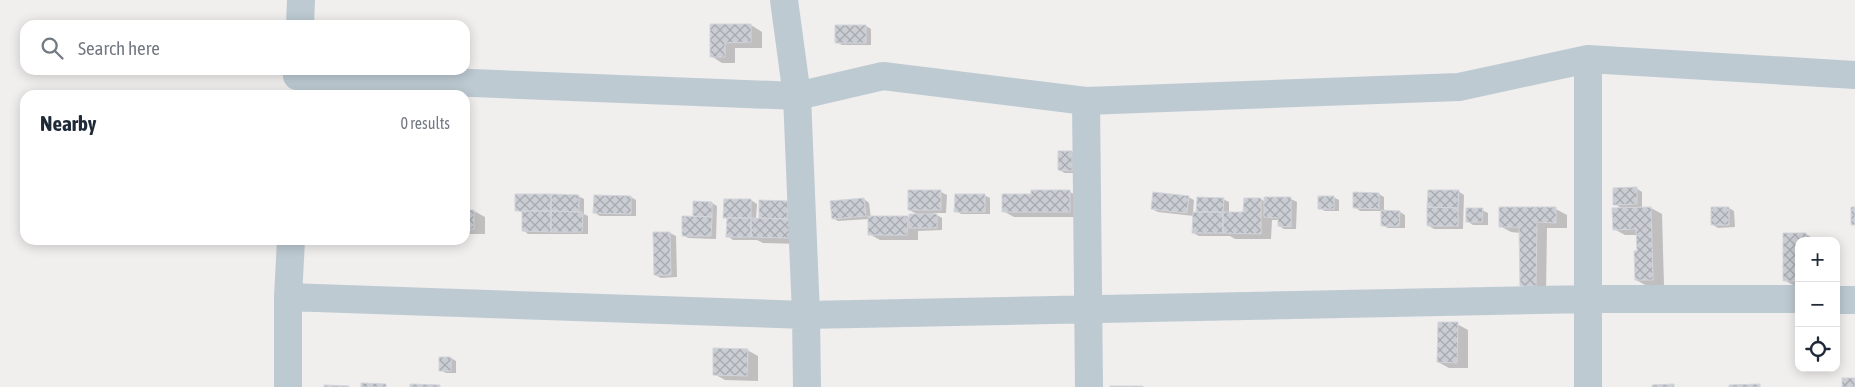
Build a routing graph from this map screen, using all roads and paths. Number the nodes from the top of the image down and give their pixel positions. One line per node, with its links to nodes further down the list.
1 (301, 0): 3 (street)
2 (784, 0): 7 (street)
3 (300, 20)
4 (1588, 59): 5 (street); 8 (street); 11 (street)
5 (1855, 75)
6 (297, 80): 7 (street)
7 (796, 96): 8 (street); 16 (street)
8 (1086, 101): 15 (street)
9 (291, 245): 10 (street)
10 (288, 297): 16 (street); 17 (street)
11 (1589, 300): 12 (street); 15 (street); 20 (street)
12 (1795, 300)
13 (1840, 300): 14 (street)
14 (1855, 300)
15 (1088, 310): 16 (street); 19 (street)
16 (806, 315): 18 (street)
17 (288, 387)
18 (807, 387)
19 (1089, 387)
20 (1588, 387)

